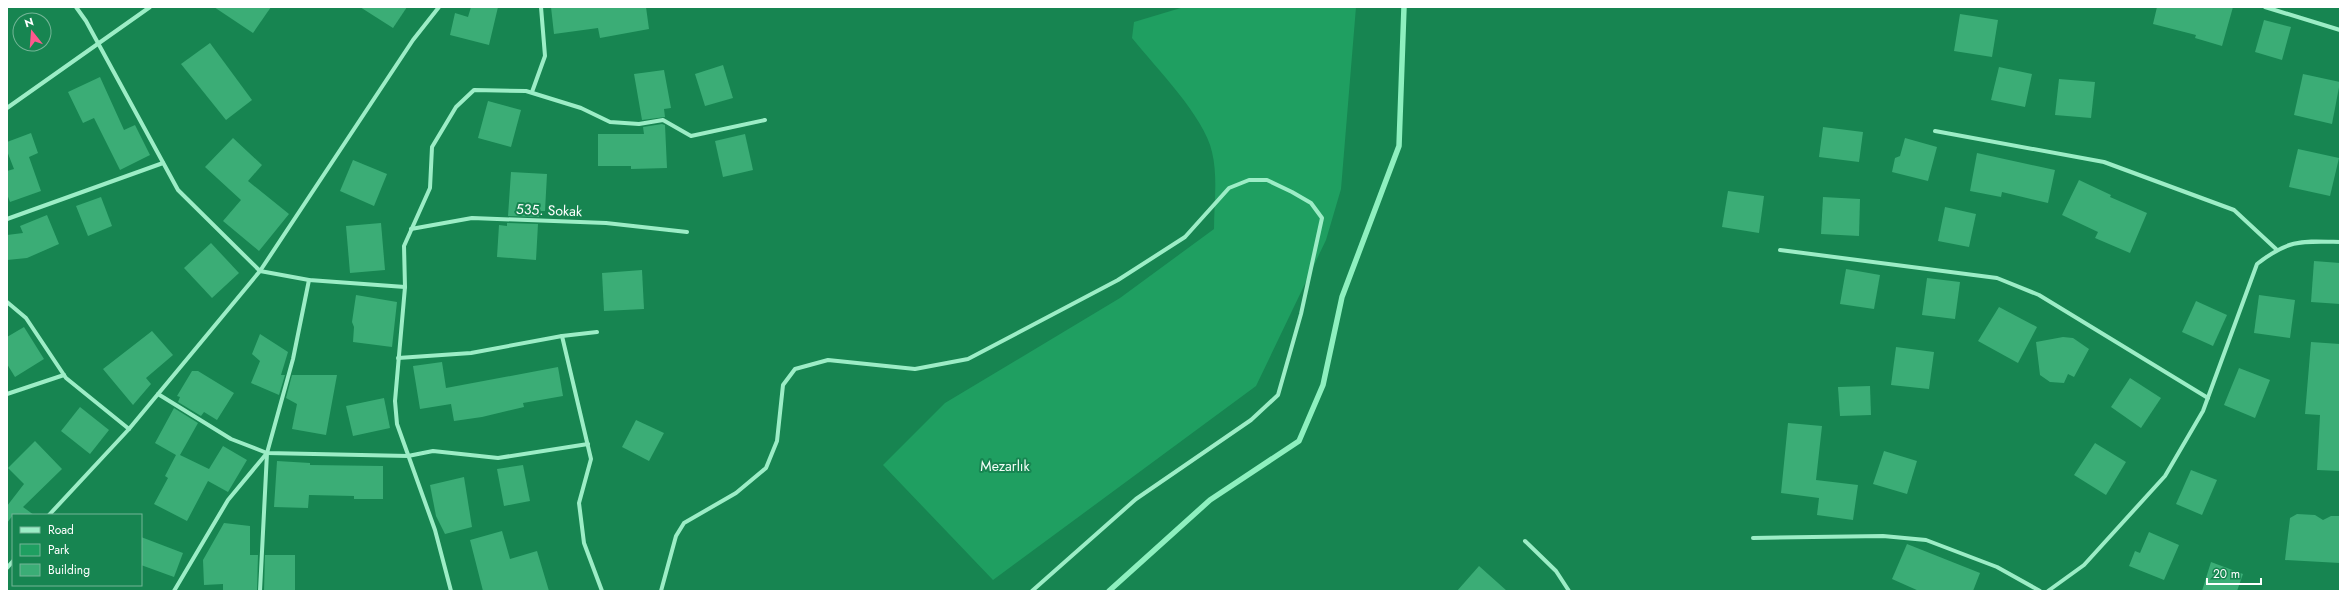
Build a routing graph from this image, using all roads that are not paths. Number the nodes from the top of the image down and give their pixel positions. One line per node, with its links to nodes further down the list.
1 (76, 7): 7 (street)
2 (150, 7): 7 (street)
3 (439, 7): 19 (street)
4 (541, 7): 8 (street)
5 (2265, 7): 6 (street)
6 (2340, 30)
7 (98, 44): 9 (street); 12 (street)
8 (532, 92): 10 (street); 14 (street)
9 (7, 108)
10 (765, 120)
11 (1935, 131): 17 (street)
12 (163, 163): 13 (street); 19 (street)
13 (7, 219)
14 (412, 229): 15 (street, 535. Sokak); 21 (street)
15 (687, 232)
16 (2340, 242): 17 (street)
17 (2276, 249): 29 (street)
18 (1780, 250): 29 (street)
19 (260, 271): 20 (street); 28 (street)
20 (309, 280): 21 (street); 32 (street)
21 (405, 287): 25 (street)
22 (7, 302): 26 (street)
23 (597, 332): 24 (street)
24 (562, 336): 25 (street); 31 (street)
25 (398, 358): 33 (street)
26 (64, 375): 27 (street); 30 (street)
27 (7, 394)
28 (158, 394): 30 (street); 32 (street)
29 (2208, 398): 45 (street)
30 (129, 429): 34 (street)
31 (588, 444): 33 (street); 40 (street)
32 (267, 453): 33 (street); 37 (street); 38 (street)
33 (408, 456): 39 (street)
34 (50, 514)
35 (1753, 538): 44 (street)
36 (1525, 541): 43 (street)
37 (174, 591)
38 (260, 591)
39 (451, 591)
40 (602, 591)
41 (661, 591): 42 (street)
42 (1032, 591)
43 (1569, 591)
44 (2040, 591)
45 (2048, 591)

